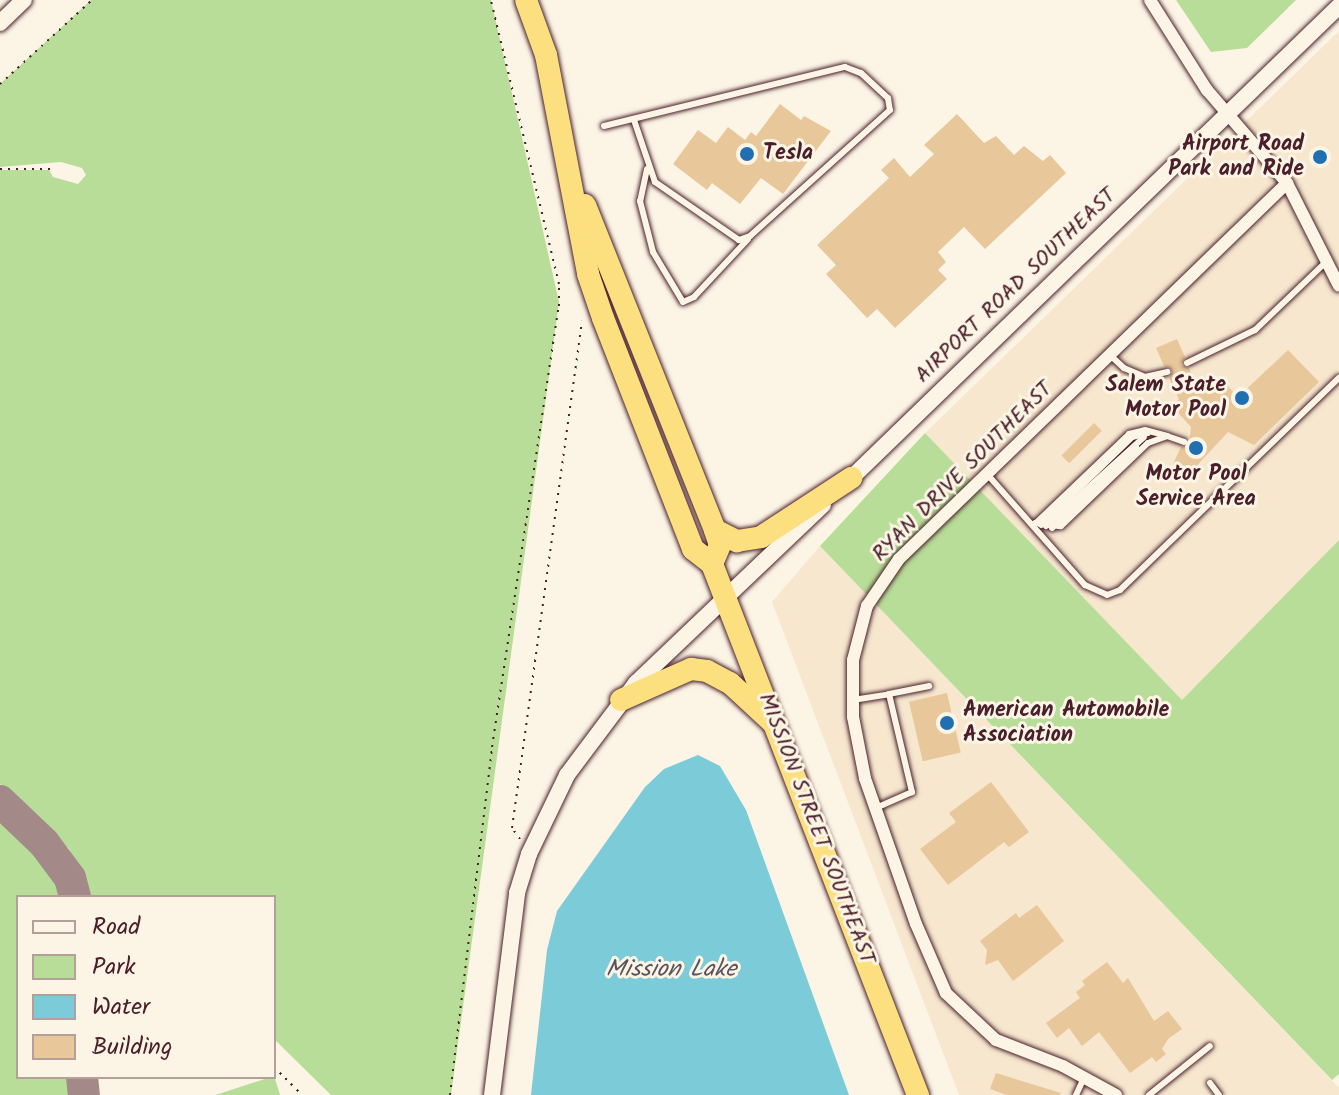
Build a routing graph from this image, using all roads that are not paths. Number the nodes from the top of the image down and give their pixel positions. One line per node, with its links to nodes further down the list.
1 (24, 0): 6 (main road)
2 (526, 0): 7 (highway, MISSION STREET SOUTHEAST)
3 (544, 0): 7 (highway, MISSION STREET SOUTHEAST)
4 (1150, 0): 8 (street)
5 (1339, 6): 8 (main road, AIRPORT ROAD SOUTHEAST)
6 (0, 23)
7 (546, 55): 12 (highway, MISSION STREET SOUTHEAST)
8 (1226, 113): 13 (street); 24 (main road, AIRPORT ROAD SOUTHEAST)
9 (634, 120): 10 (lane); 11 (lane); 14 (lane)
10 (604, 126)
11 (647, 169): 14 (lane); 14 (lane)
12 (574, 178): 26 (highway, MISSION STREET SOUTHEAST); 27 (highway, MISSION STREET SOUTHEAST)
13 (1287, 183): 15 (street); 17 (street, RYAN DRIVE SOUTHEAST)
14 (750, 236)
15 (1326, 262): 16 (street); 18 (lane)
16 (1339, 286)
17 (1110, 355): 19 (lane); 23 (street, RYAN DRIVE SOUTHEAST)
18 (1187, 363)
19 (1167, 372)
20 (1339, 378): 25 (lane)
21 (1167, 436): 22 (lane); 25 (lane); 25 (lane)
22 (1184, 442)
23 (987, 474): 25 (lane); 32 (street, RYAN DRIVE SOUTHEAST)
24 (851, 478): 26 (highway); 28 (main road, AIRPORT ROAD SOUTHEAST)
25 (1041, 525)
26 (715, 530): 27 (highway, MISSION STREET SOUTHEAST)
27 (712, 564): 28 (highway, MISSION STREET SOUTHEAST)
28 (725, 599): 31 (main road, AIRPORT ROAD SOUTHEAST); 33 (highway, MISSION STREET SOUTHEAST)
29 (929, 686): 30 (lane)
30 (889, 694): 32 (lane); 34 (lane)
31 (621, 700): 33 (highway); 38 (main road, AIRPORT ROAD SOUTHEAST)
32 (853, 700): 34 (street, RYAN DRIVE SOUTHEAST)
33 (776, 726): 39 (highway, MISSION STREET SOUTHEAST)
34 (875, 809): 36 (street, RYAN DRIVE SOUTHEAST)
35 (1210, 1046): 42 (lane)
36 (1085, 1076): 40 (lane); 41 (street, RYAN DRIVE SOUTHEAST)
37 (1210, 1083): 43 (lane)
38 (492, 1095)
39 (918, 1095)
40 (1076, 1095)
41 (1116, 1095)
42 (1149, 1095)
43 (1219, 1095)

